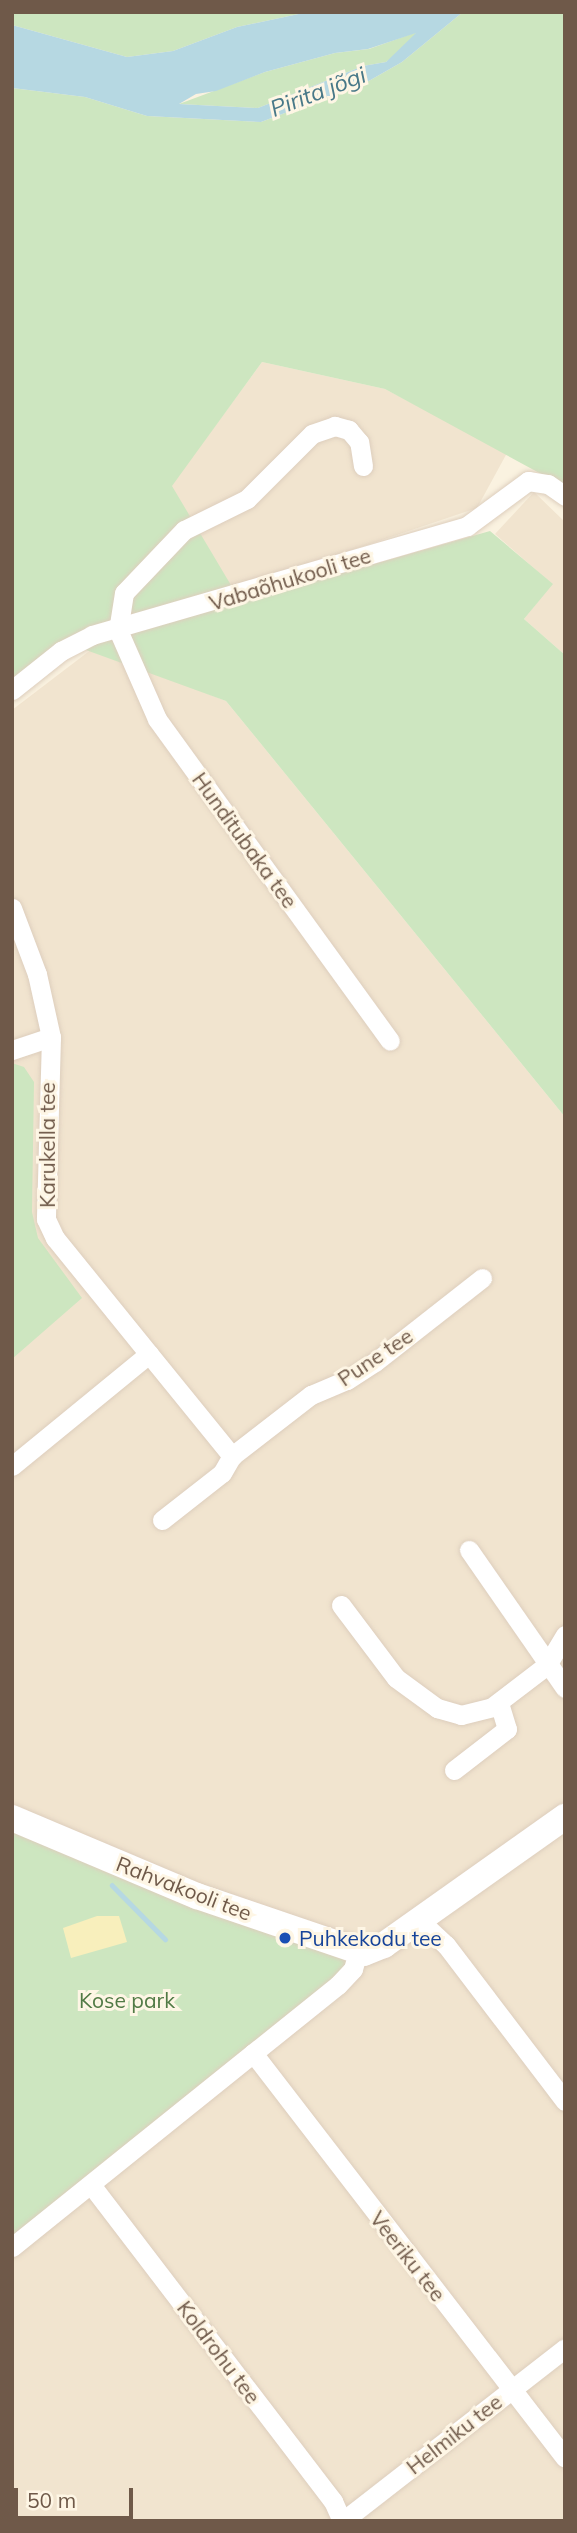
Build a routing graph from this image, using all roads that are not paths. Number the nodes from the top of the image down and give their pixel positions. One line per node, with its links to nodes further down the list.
1 (363, 466): 3 (street)
2 (565, 496): 3 (street, Vabaõhukooli tee)
3 (118, 629): 4 (street, Vabaõhukooli tee); 7 (street, Hunditubaka tee)
4 (12, 690)
5 (12, 908): 6 (street, Karukella tee)
6 (51, 1037): 8 (street); 10 (street, Karukella tee)
7 (390, 1041)
8 (12, 1050)
9 (482, 1278): 11 (street, Pune tee)
10 (149, 1354): 11 (street); 12 (street)
11 (232, 1456): 13 (street, Pune tee)
12 (12, 1466)
13 (162, 1520)
14 (469, 1550): 17 (street)
15 (341, 1605): 19 (street)
16 (565, 1635): 17 (street)
17 (547, 1665): 18 (street); 19 (street)
18 (565, 1688)
19 (499, 1702): 20 (street)
20 (454, 1770)
21 (565, 1817): 23 (street)
22 (12, 1818): 24 (street, Rahvakooli tee)
23 (419, 1920): 24 (street); 26 (street)
24 (358, 1952): 25 (street)
25 (253, 2053): 27 (street); 30 (street, Veeriku tee)
26 (565, 2101)
27 (92, 2186): 28 (street); 32 (street, Koldrohu tee)
28 (12, 2247)
29 (565, 2348): 30 (street, Helmiku tee)
30 (511, 2389): 31 (street, Veeriku tee); 32 (street, Helmiku tee)
31 (565, 2458)
32 (343, 2521)

